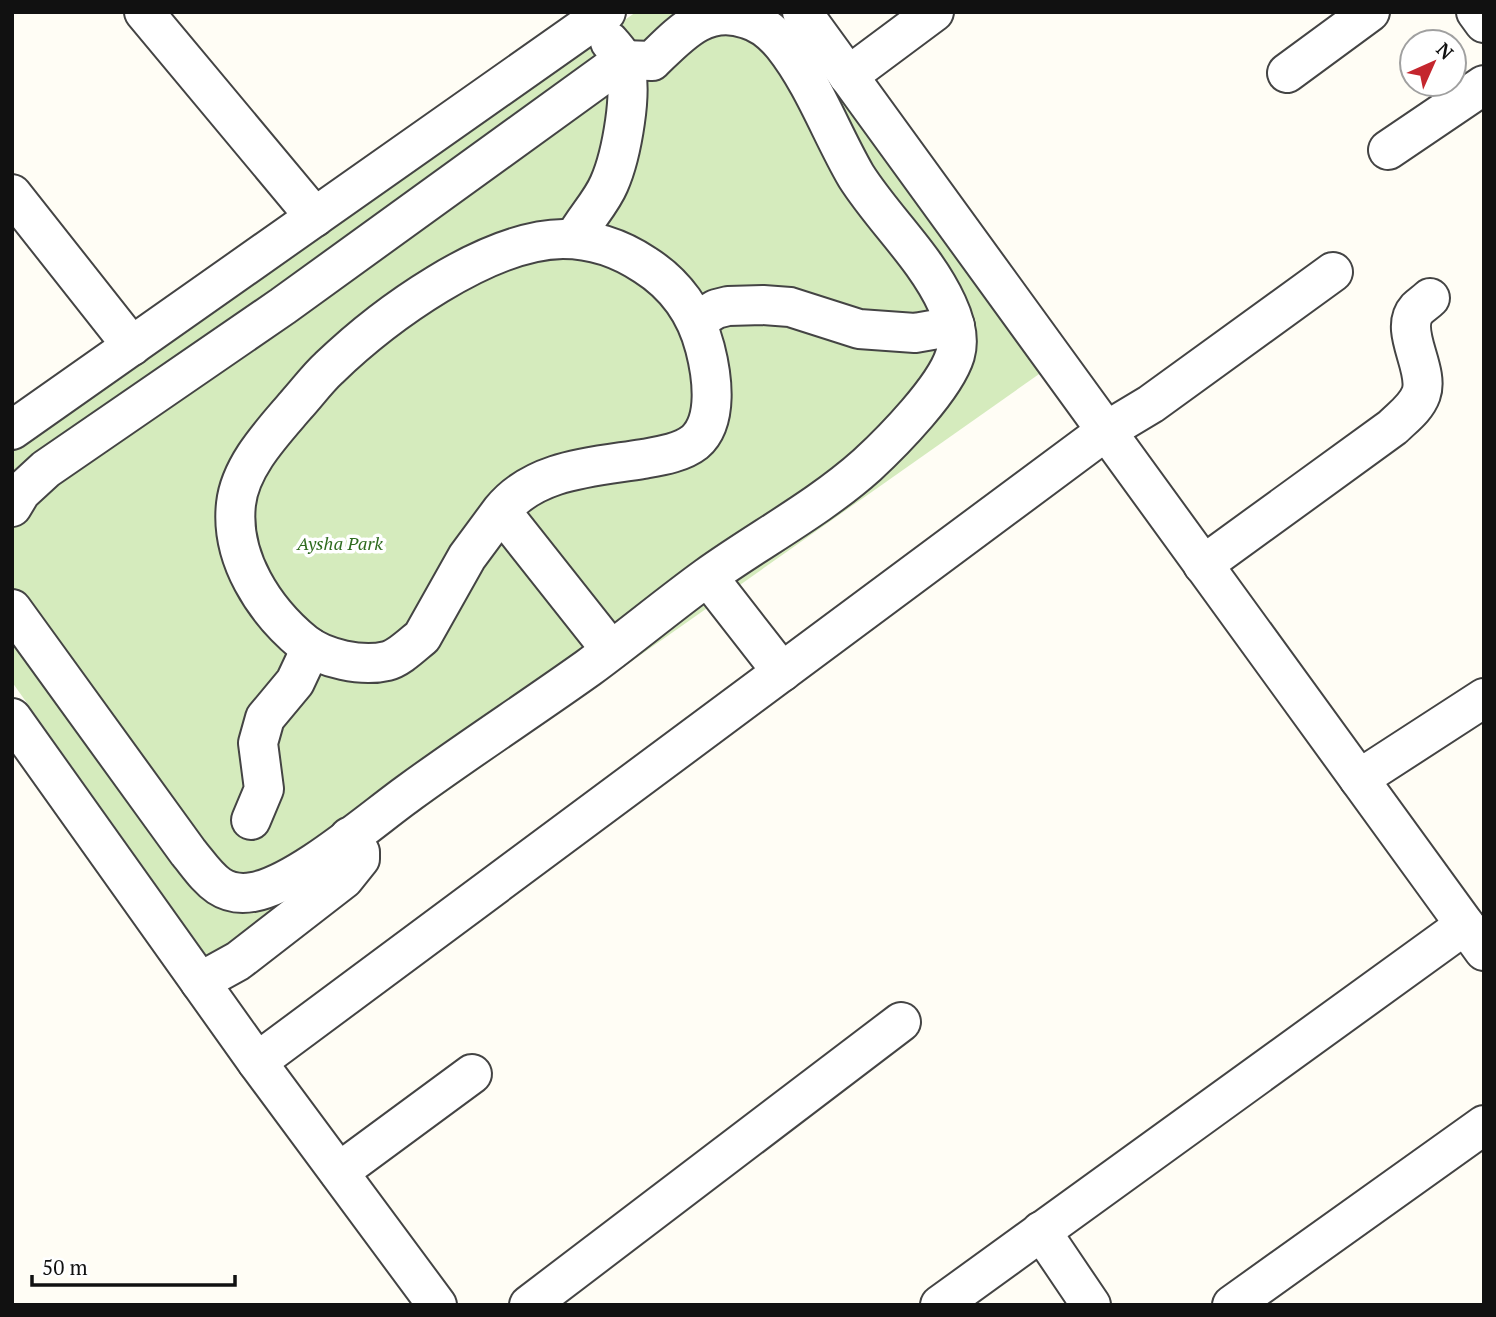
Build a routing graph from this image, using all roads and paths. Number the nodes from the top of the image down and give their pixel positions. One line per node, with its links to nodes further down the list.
1 (144, 12): 14 (street)
2 (802, 12): 10 (street)
3 (933, 12): 10 (street)
4 (1370, 12): 9 (street)
5 (1476, 12): 7 (street)
6 (600, 17): 8 (street); 14 (street)
7 (1484, 23)
8 (624, 60): 15 (street); 19 (street); 23 (street)
9 (1287, 73)
10 (848, 76): 22 (street)
11 (1484, 85): 12 (street)
12 (1388, 150)
13 (12, 194): 20 (street)
14 (315, 217): 20 (street)
15 (574, 239): 18 (street); 28 (street)
16 (1334, 272): 22 (street)
17 (1430, 298): 25 (street)
18 (696, 321): 19 (street); 24 (street)
19 (955, 326): 26 (street)
20 (132, 346): 21 (street)
21 (12, 430)
22 (1106, 431): 25 (street); 30 (street)
23 (12, 507)
24 (501, 511): 28 (street); 29 (street)
25 (1203, 565): 33 (street)
26 (708, 577): 29 (street); 30 (street)
27 (12, 609): 35 (street)
28 (311, 648): 34 (street)
29 (611, 650): 35 (street)
30 (782, 671): 39 (street)
31 (1484, 698): 33 (street)
32 (12, 718): 37 (street)
33 (1359, 779): 36 (street)
34 (251, 820)
35 (349, 836): 37 (street)
36 (1474, 938): 43 (street)
37 (200, 982): 39 (street)
38 (901, 1022): 45 (street)
39 (257, 1062): 42 (street)
40 (472, 1074): 42 (street)
41 (1484, 1125): 48 (street)
42 (339, 1172): 44 (street)
43 (1041, 1231): 46 (street); 47 (street)
44 (437, 1305)
45 (529, 1305)
46 (940, 1305)
47 (1091, 1305)
48 (1232, 1305)

